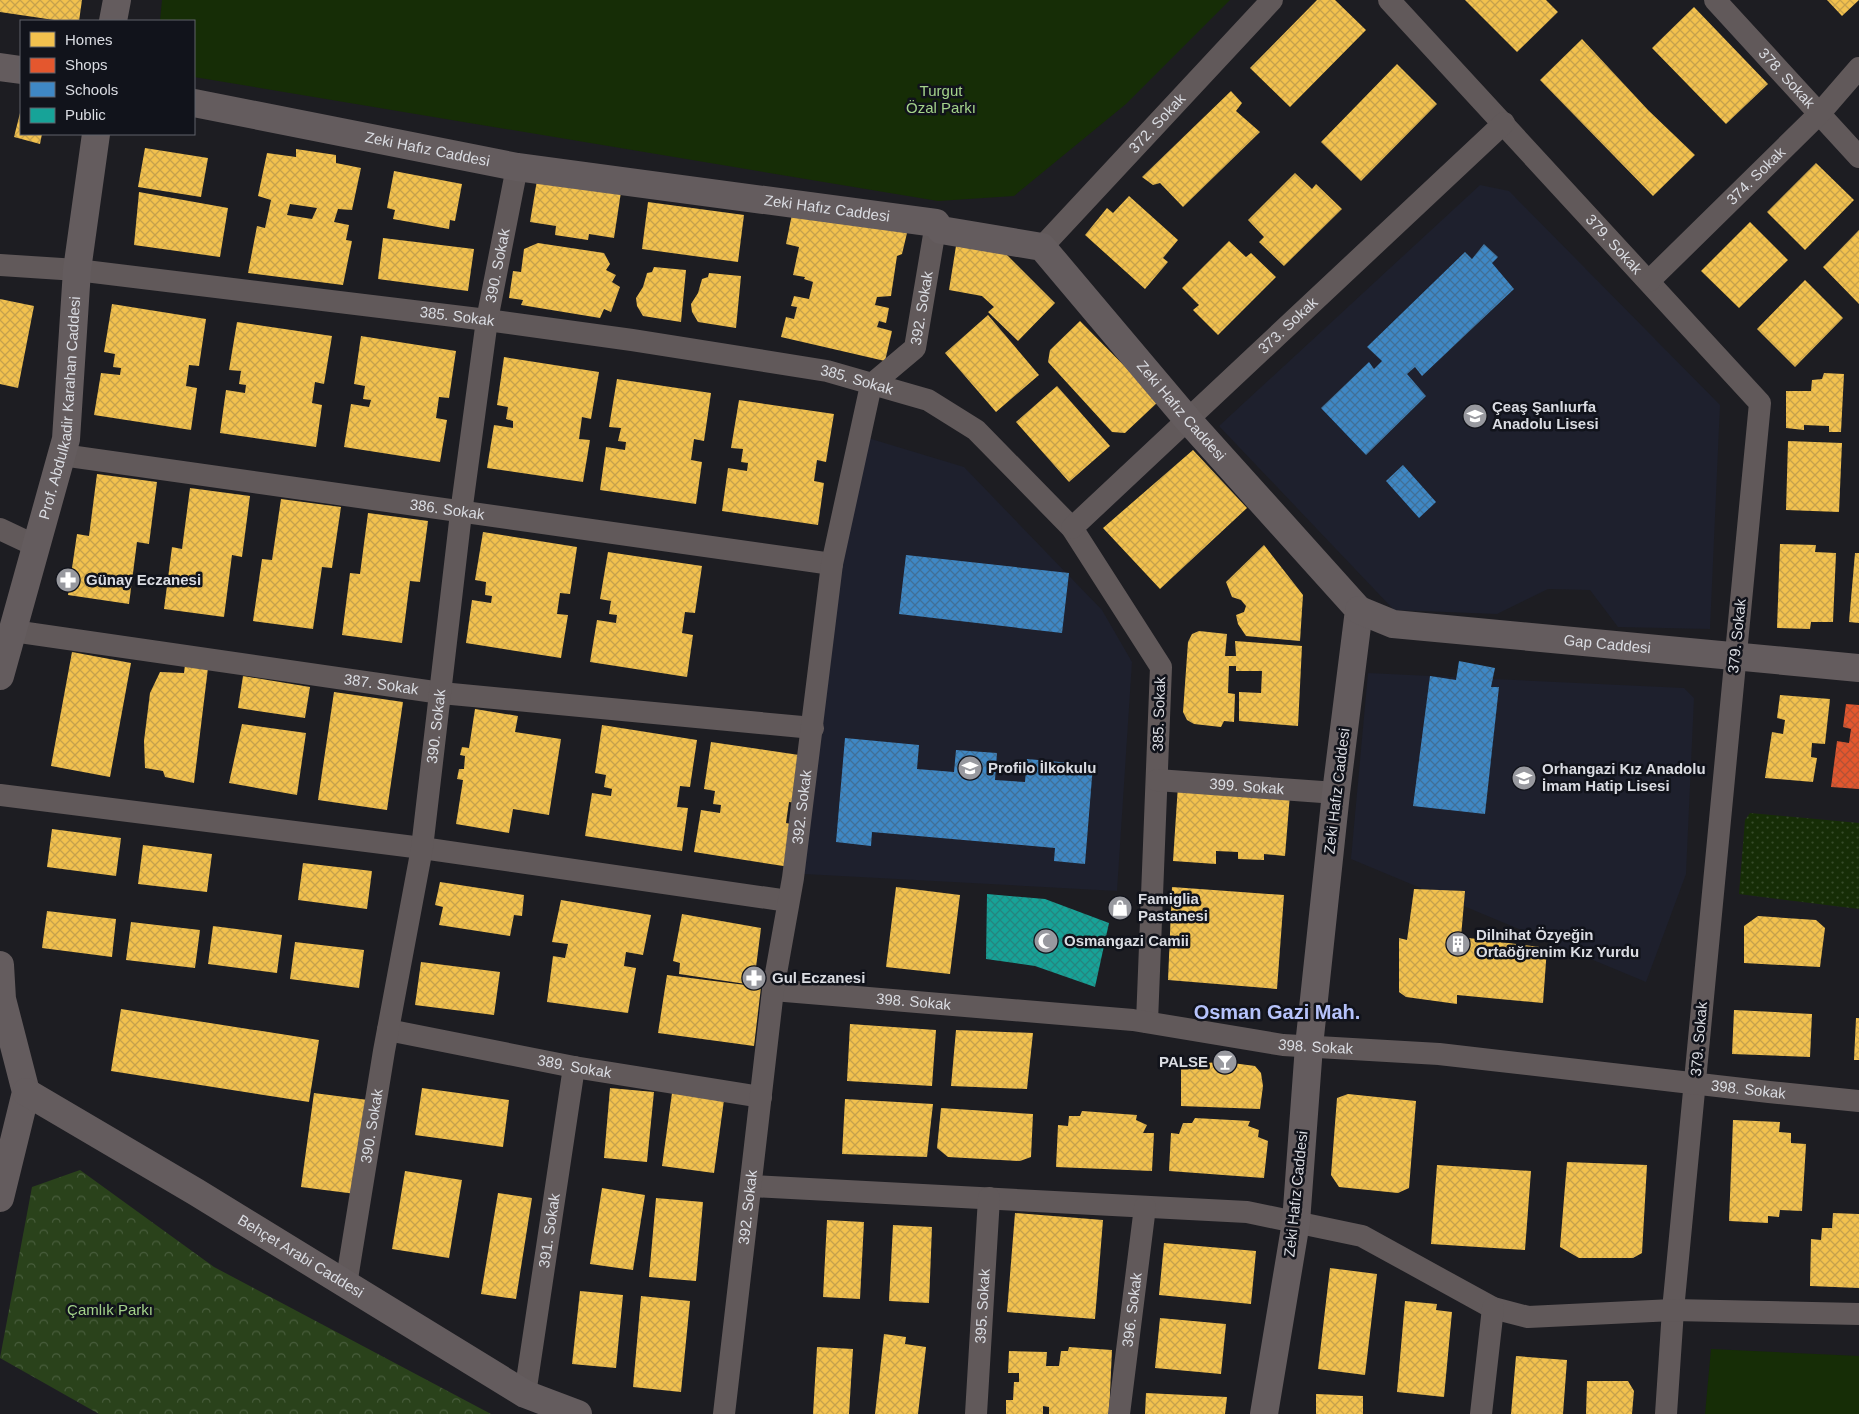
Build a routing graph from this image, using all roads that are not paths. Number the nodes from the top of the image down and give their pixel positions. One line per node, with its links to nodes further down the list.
1 (116, 0): 5 (street)
2 (1272, 0): 16 (street, 372. Sokak)
3 (1389, 0): 11 (street, 379. Sokak)
4 (1715, 0): 10 (street, 378. Sokak)
5 (113, 20)
6 (0, 67): 8 (street)
7 (1859, 68): 10 (street, 374. Sokak)
8 (20, 70)
9 (195, 103): 14 (street, Zeki Hafız Caddesi)
10 (1820, 113): 13 (street, 378. Sokak); 19 (street, 374. Sokak)
11 (1504, 123): 19 (street, 379. Sokak); 22 (street, 373. Sokak)
12 (96, 135): 18 (street, Prof. Abdulkadir Karahan Caddesi)
13 (1859, 157)
14 (517, 167): 15 (street, Zeki Hafız Caddesi); 20 (street, 390. Sokak)
15 (936, 223): 16 (street, Zeki Hafız Caddesi); 21 (street, 392. Sokak)
16 (1042, 247): 22 (street, Zeki Hafız Caddesi)
17 (0, 265): 18 (street, 385. Sokak)
18 (77, 270): 20 (street, 385. Sokak); 23 (street, Prof. Abdulkadir Karahan Caddesi)
19 (1649, 281): 31 (street, 379. Sokak)
20 (486, 320): 21 (street, 385. Sokak); 24 (street, 390. Sokak)
21 (871, 385): 25 (street, 385. Sokak); 28 (street, 392. Sokak)
22 (1188, 420): 25 (street, 373. Sokak); 29 (street, Zeki Hafız Caddesi)
23 (62, 455): 24 (street, 386. Sokak); 27 (street, Prof. Abdulkadir Karahan Caddesi)
24 (461, 513): 28 (street, 386. Sokak); 34 (street, 390. Sokak)
25 (1072, 528): 36 (street, 385. Sokak)
26 (0, 529): 27 (street)
27 (36, 546): 30 (street, Prof. Abdulkadir Karahan Caddesi)
28 (832, 564): 35 (street, 392. Sokak)
29 (1359, 610): 31 (street, Gap Caddesi); 37 (street, Zeki Hafız Caddesi)
30 (12, 631): 33 (street, Prof. Abdulkadir Karahan Caddesi); 34 (street, 387. Sokak)
31 (1735, 657): 32 (street, Gap Caddesi); 47 (street, 379. Sokak)
32 (1859, 668)
33 (0, 676)
34 (441, 692): 35 (street, 387. Sokak); 39 (street, 390. Sokak)
35 (812, 728): 40 (street, 392. Sokak)
36 (1157, 780): 37 (street, 399. Sokak); 43 (street, 385. Sokak)
37 (1336, 793): 45 (street, Zeki Hafız Caddesi)
38 (0, 795): 39 (street)
39 (422, 848): 40 (street); 44 (street, 390. Sokak)
40 (788, 901): 42 (street, 392. Sokak)
41 (0, 965): 48 (street)
42 (774, 990): 43 (street, 398. Sokak); 49 (street, 392. Sokak)
43 (1147, 1022): 45 (street, 398. Sokak)
44 (388, 1030): 46 (street, 389. Sokak); 56 (street, 390. Sokak)
45 (1309, 1046): 47 (street, 398. Sokak); 55 (street, Zeki Hafız Caddesi)
46 (574, 1067): 49 (street, 389. Sokak); 60 (street, 391. Sokak)
47 (1695, 1084): 50 (street, 398. Sokak); 58 (street, 379. Sokak)
48 (26, 1092): 52 (street); 56 (street, Behçet Arabi Caddesi)
49 (761, 1097): 51 (street, 392. Sokak)
50 (1859, 1101)
51 (751, 1186): 53 (street); 62 (street, 392. Sokak)
52 (0, 1198)
53 (989, 1198): 54 (street); 63 (street, 395. Sokak)
54 (1145, 1207): 55 (street); 64 (street, 396. Sokak)
55 (1296, 1222): 57 (street); 65 (street, Zeki Hafız Caddesi)
56 (346, 1285): 60 (street, Behçet Arabi Caddesi)
57 (1493, 1308): 58 (street); 66 (street)
58 (1673, 1310): 59 (street); 67 (street, 379. Sokak)
59 (1859, 1314)
60 (525, 1394): 61 (street, Behçet Arabi Caddesi)
61 (578, 1414)
62 (724, 1414)
63 (976, 1414)
64 (1119, 1414)
65 (1264, 1414)
66 (1481, 1414)
67 (1666, 1414)

